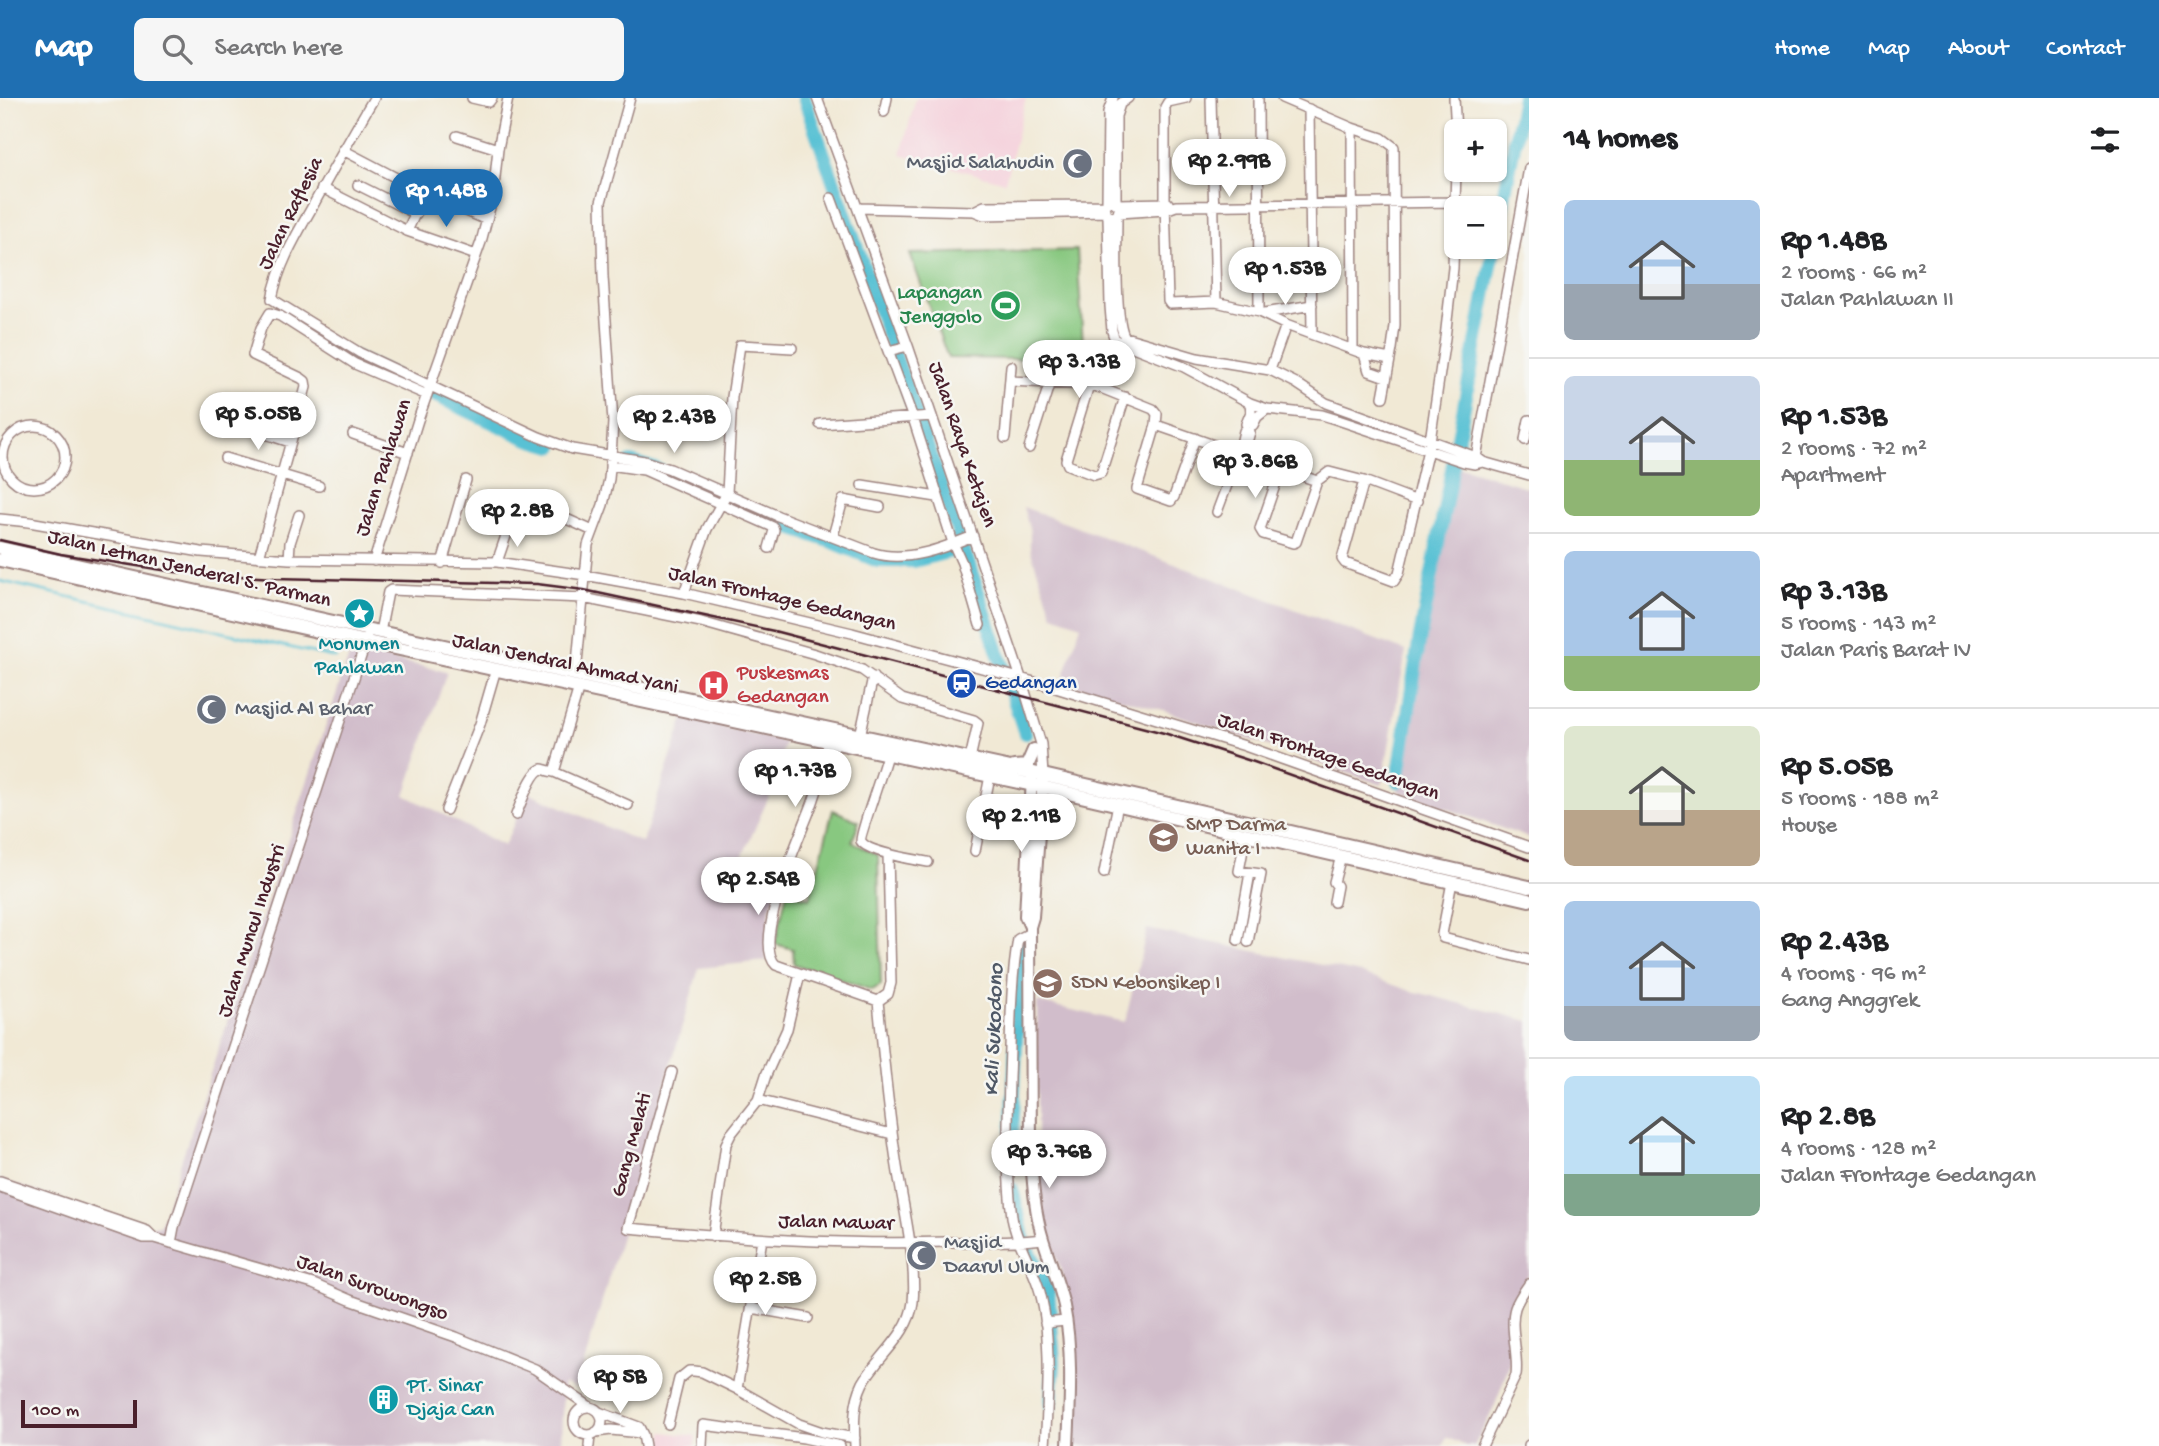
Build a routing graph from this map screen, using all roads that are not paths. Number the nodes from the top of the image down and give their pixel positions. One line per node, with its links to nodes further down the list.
1 (374, 98): 22 (street, Jalan Raflesia)
2 (472, 98): 3 (street)
3 (492, 98)
4 (507, 98): 21 (street, Jalan Pahlawan)
5 (630, 98): 89 (street)
6 (817, 98): 35 (street, Jalan Raya Ketajen)
7 (887, 98): 16 (street)
8 (1113, 98): 20 (street)
9 (1128, 98): 20 (street)
10 (1186, 98): 33 (street)
11 (1211, 98): 34 (street)
12 (1258, 98): 32 (street)
13 (1282, 98): 15 (street)
14 (1454, 98): 17 (street)
15 (1309, 109): 18 (street); 30 (street)
16 (884, 112)
17 (1455, 119)
18 (1352, 128): 29 (street); 31 (street)
19 (457, 136): 21 (street)
20 (1112, 142): 36 (street)
21 (498, 149): 38 (street, Jalan Pahlawan)
22 (343, 150): 25 (street, Jalan Raflesia); 26 (street)
23 (1529, 168): 90 (street)
24 (358, 185): 37 (street)
25 (322, 188): 39 (street); 53 (street, Jalan Raflesia)
26 (425, 193): 37 (street); 38 (street)
27 (831, 198): 51 (street)
28 (1444, 202): 29 (street)
29 (1394, 203): 31 (street); 54 (street)
30 (1311, 204): 31 (street); 32 (street); 44 (street)
31 (1353, 204): 50 (street)
32 (1258, 205): 34 (street); 45 (street)
33 (1165, 206): 34 (street); 36 (street); 42 (street)
34 (1214, 206): 42 (street)
35 (858, 208): 36 (street); 48 (street, Jalan Raya Ketajen)
36 (1112, 209): 43 (street)
37 (416, 214): 39 (street)
38 (487, 220): 40 (street, Jalan Pahlawan)
39 (407, 231): 40 (street)
40 (476, 255): 63 (street, Jalan Pahlawan)
41 (1452, 259): 83 (street)
42 (1216, 302): 45 (street)
43 (1115, 306): 55 (street); 58 (street)
44 (1312, 306): 45 (street); 47 (street)
45 (1261, 313): 46 (street)
46 (1286, 325): 47 (street); 57 (street)
47 (1312, 333): 50 (street)
48 (907, 346): 51 (street); 70 (street, Jalan Raya Ketajen)
49 (792, 348): 100 (street)
50 (1353, 349): 52 (street)
51 (889, 351): 71 (street)
52 (1364, 354): 54 (street); 59 (street)
53 (357, 359): 63 (street, Jalan Raflesia); 82 (street)
54 (1390, 359): 59 (street)
55 (1210, 361): 57 (street); 58 (street)
56 (1011, 366): 60 (street)
57 (1270, 370): 67 (street)
58 (1205, 377): 66 (street)
59 (1386, 377): 65 (street)
60 (1010, 381): 61 (street); 79 (street)
61 (1049, 385): 62 (street); 84 (street)
62 (1089, 385): 64 (street); 64 (street)
63 (429, 391): 87 (street, Jalan Pahlawan); 89 (street, Jalan Raflesia)
64 (1125, 397): 74 (street)
65 (1383, 397)
66 (1250, 403): 68 (street); 75 (street)
67 (1326, 403): 69 (street); 77 (street)
68 (1267, 409): 69 (street); 75 (street)
69 (1322, 415): 77 (street)
70 (930, 416): 71 (street); 110 (street, Jalan Raya Ketajen)
71 (915, 418): 73 (street); 99 (street)
72 (1529, 420): 81 (street)
73 (820, 424)
74 (1156, 425): 80 (street); 80 (street)
75 (1248, 428): 85 (street)
76 (253, 430): 82 (street)
77 (1384, 430): 83 (street)
78 (354, 434): 87 (street)
79 (1004, 438)
80 (1195, 438): 85 (street)
81 (1525, 440)
82 (290, 442): 92 (street)
83 (1429, 446): 90 (street); 101 (street)
84 (1029, 448)
85 (1240, 449): 91 (street); 104 (street)
86 (2, 450): 86 (street)
87 (408, 453): 117 (street, Jalan Pahlawan)
88 (225, 458): 92 (street)
89 (610, 460): 100 (street, Jalan Raflesia); 108 (street)
90 (1478, 461): 93 (street)
91 (1281, 468): 95 (street); 95 (street)
92 (282, 474): 98 (street); 114 (street)
93 (1529, 475)
94 (466, 480): 119 (street)
95 (1317, 481): 96 (street)
96 (1364, 481): 101 (street); 101 (street)
97 (863, 485): 99 (street)
98 (318, 486)
99 (937, 497): 111 (street)
100 (724, 499): 109 (street); 113 (street); 121 (street)
101 (1417, 501)
102 (531, 503): 108 (street)
103 (880, 507): 109 (street)
104 (1217, 512)
105 (299, 515): 115 (street)
106 (0, 519): 114 (street, Jalan Frontage Gedangan)
107 (509, 527): 118 (street)
108 (593, 531): 120 (street)
109 (833, 536): 111 (street)
110 (971, 537): 111 (street); 126 (street, Jalan Raya Ketajen)
111 (956, 542): 123 (street)
112 (0, 548): 124 (highway, Jalan Letnan Jenderal S. Parman)
113 (769, 548)
114 (259, 556): 115 (street, Jalan Frontage Gedangan)
115 (289, 559): 117 (street, Jalan Frontage Gedangan)
116 (0, 560): 124 (highway, Jalan Letnan Jenderal S. Parman)
117 (374, 561): 119 (street, Jalan Frontage Gedangan)
118 (497, 562): 119 (street, Jalan Frontage Gedangan); 120 (street, Jalan Frontage Gedangan)
119 (442, 563)
120 (585, 575): 121 (street, Jalan Frontage Gedangan); 122 (street)
121 (684, 593): 126 (street, Jalan Frontage Gedangan)
122 (583, 598): 124 (street, Jalan Muncul Industri); 127 (street); 128 (street)
123 (980, 625)
124 (372, 634): 125 (highway, Jalan Jendral Ahmad Yani); 128 (highway, Jalan Jendral Ahmad Yani); 170 (street, Jalan Muncul Industri)
125 (496, 669): 128 (highway, Jalan Jendral Ahmad Yani); 141 (street)
126 (1011, 675): 129 (street, Jalan Raya Ketajen); 144 (street, Jalan Frontage Gedangan)
127 (873, 677): 130 (street); 134 (street)
128 (577, 681): 130 (highway, Jalan Jendral Ahmad Yani); 131 (highway, Jalan Jendral Ahmad Yani); 136 (street)
129 (1037, 727): 132 (street, Jalan Raya Ketajen); 138 (street, Jalan Raya Ketajen)
130 (860, 736): 134 (highway, Jalan Jendral Ahmad Yani)
131 (829, 741): 133 (highway, Jalan Jendral Ahmad Yani); 157 (street)
132 (1034, 750): 135 (highway); 138 (street, Jalan Raya Ketajen)
133 (887, 754): 137 (highway, Jalan Jendral Ahmad Yani); 146 (street)
134 (970, 759): 135 (highway, Jalan Jendral Ahmad Yani)
135 (1006, 767): 138 (highway, Jalan Jendral Ahmad Yani)
136 (554, 772): 140 (street); 142 (street)
137 (990, 776): 138 (highway, Jalan Jendral Ahmad Yani); 145 (street)
138 (1037, 780): 139 (highway); 151 (highway); 154 (main road)
139 (1118, 804): 143 (highway); 149 (street)
140 (628, 805)
141 (446, 810)
142 (516, 815)
143 (1246, 834): 147 (highway); 155 (street)
144 (1529, 847)
145 (975, 851)
146 (888, 854): 148 (street); 158 (street)
147 (1340, 856): 150 (highway); 153 (street)
148 (928, 862)
149 (1104, 873)
150 (1452, 882): 152 (highway); 156 (street)
151 (1529, 887)
152 (1529, 900)
153 (1334, 902)
154 (1030, 930): 168 (main road); 169 (street)
155 (1243, 941)
156 (1529, 960)
157 (800, 974): 158 (street); 160 (street)
158 (878, 1001): 161 (street)
159 (671, 1072): 164 (street, Gang Melati)
160 (758, 1100): 161 (street); 165 (street)
161 (892, 1134): 171 (street)
162 (0, 1181): 166 (street, Jalan Surowongso)
163 (0, 1187): 166 (street, Jalan Surowongso)
164 (628, 1228): 165 (street, Jalan Mawar)
165 (713, 1236): 167 (street, Jalan Mawar)
166 (154, 1238): 170 (street, Jalan Surowongso)
167 (762, 1239): 171 (street, Jalan Mawar); 173 (street)
168 (1039, 1239): 169 (street, Jalan Mawar); 175 (main road)
169 (1020, 1240): 171 (street, Jalan Mawar); 176 (street)
170 (171, 1243): 178 (street, Jalan Surowongso)
171 (909, 1243): 184 (street)
172 (1529, 1284): 191 (street)
173 (751, 1308): 174 (street); 177 (street)
174 (808, 1318)
175 (1064, 1321): 176 (street); 190 (main road)
176 (1046, 1323): 189 (street)
177 (737, 1390): 181 (street); 184 (street)
178 (569, 1392): 179 (street, Jalan Surowongso); 180 (street)
179 (594, 1410): 180 (street); 182 (street); 183 (street, Jalan Surowongso)
180 (575, 1416): 182 (street)
181 (668, 1424)
182 (593, 1433): 183 (street); 185 (street)
183 (642, 1433): 186 (street)
184 (855, 1443)
185 (589, 1446)
186 (645, 1446)
187 (702, 1446): 188 (street)
188 (840, 1446)
189 (1045, 1446)
190 (1068, 1446)
191 (1482, 1446)

